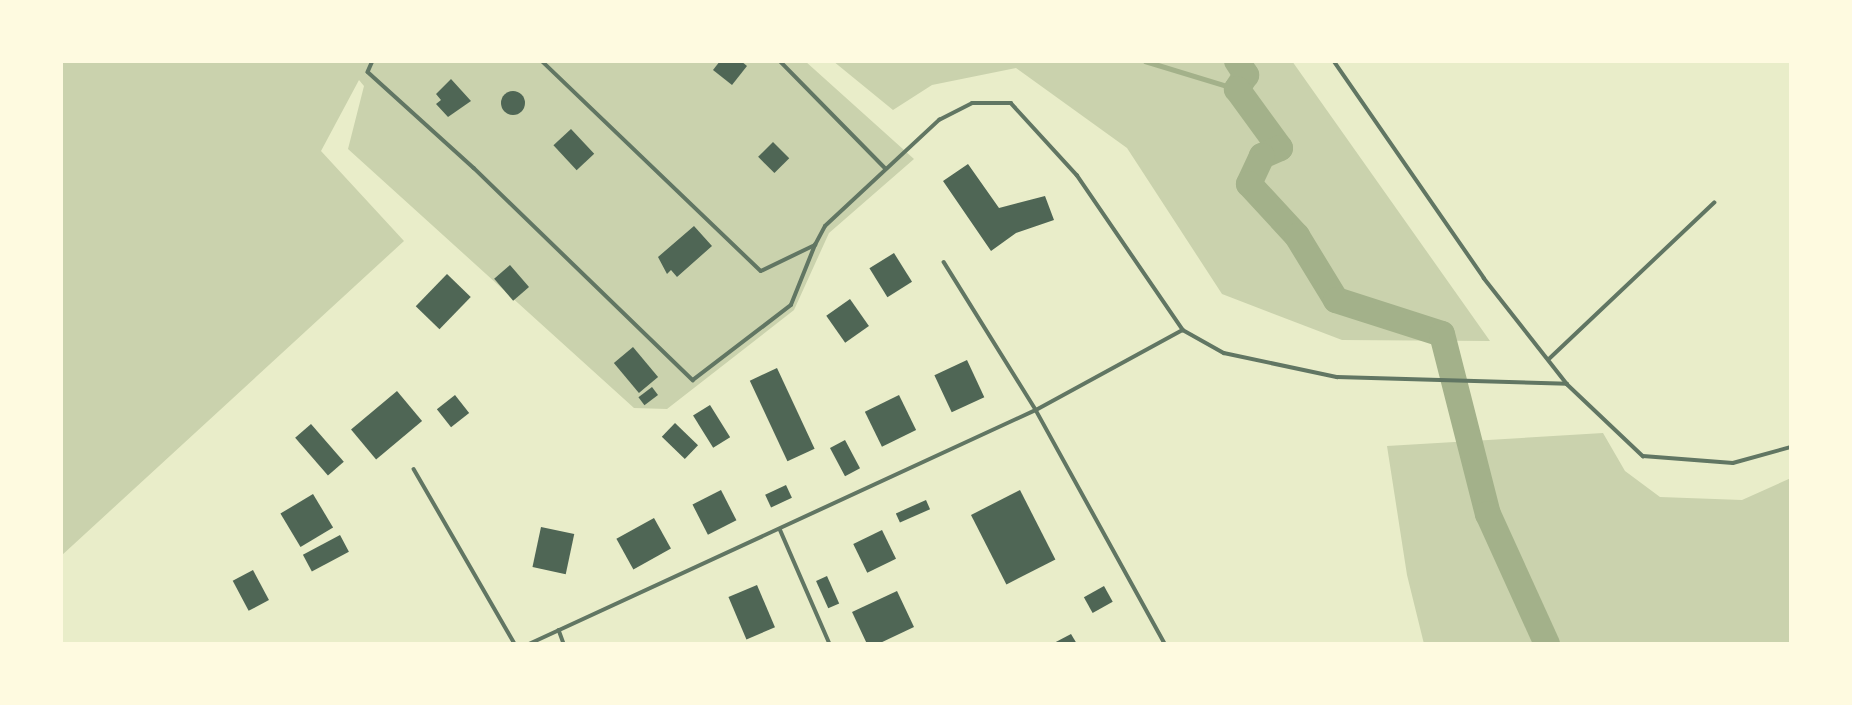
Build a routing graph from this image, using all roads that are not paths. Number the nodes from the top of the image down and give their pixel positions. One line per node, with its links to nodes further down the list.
1 (373, 61): 7 (lane)
2 (542, 61): 7 (lane)
3 (780, 61): 5 (lane)
4 (1334, 61): 10 (lane)
5 (886, 169): 7 (lane); 9 (lane)
6 (1714, 203): 10 (lane)
7 (815, 246)
8 (944, 262): 12 (lane)
9 (1183, 330): 11 (lane); 12 (lane)
10 (1550, 358): 11 (lane)
11 (1567, 384): 13 (lane)
12 (1036, 410): 15 (lane); 21 (lane)
13 (1791, 447)
14 (414, 469): 17 (lane)
15 (780, 529): 16 (lane); 20 (lane)
16 (559, 630): 18 (lane); 19 (lane)
17 (515, 644)
18 (529, 644)
19 (564, 644)
20 (830, 644)
21 (1165, 644)

